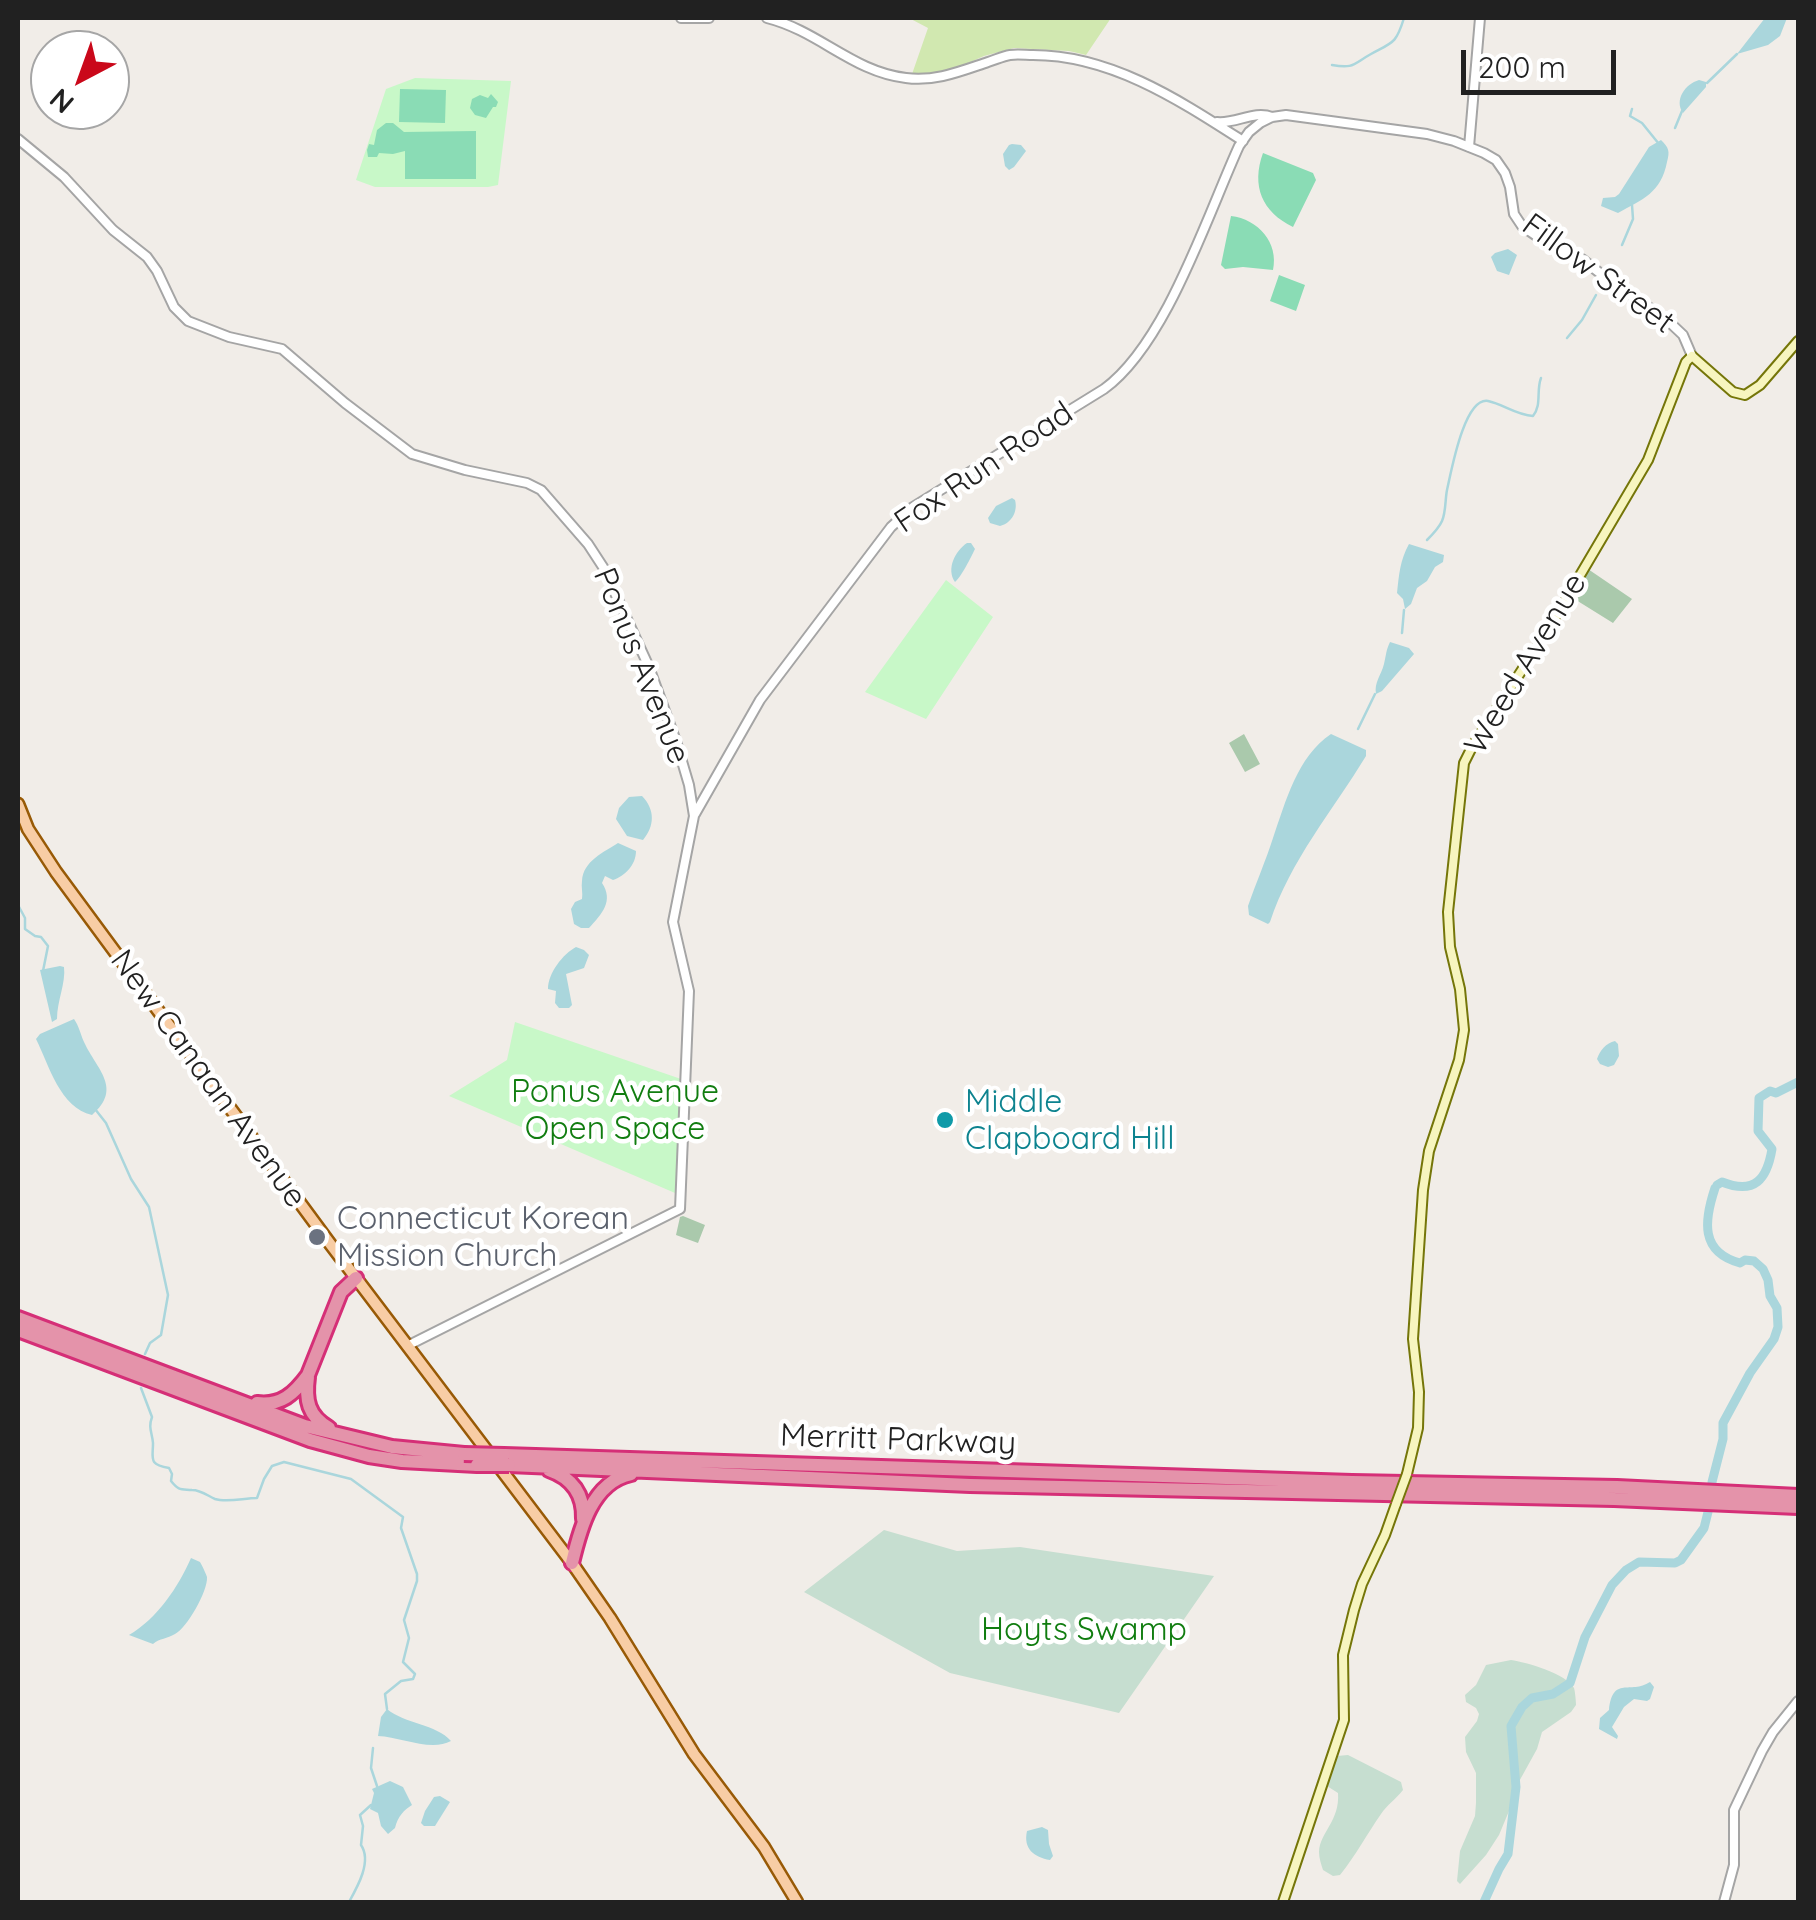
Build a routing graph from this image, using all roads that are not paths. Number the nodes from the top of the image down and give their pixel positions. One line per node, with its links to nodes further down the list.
1 (681, 18): 2 (street)
2 (709, 18)
3 (767, 18): 7 (street)
4 (1480, 18): 11 (street)
5 (1272, 117): 6 (street, Fillow Street); 8 (street); 11 (street, Fillow Street)
6 (1242, 119): 7 (street, Fillow Street); 8 (street)
7 (1212, 122): 10 (street)
8 (1254, 128): 10 (street)
9 (18, 140): 14 (street, Ponus Avenue)
10 (1242, 141): 15 (street, Fox Run Road)
11 (1469, 147): 13 (street, Fillow Street)
12 (1798, 341): 13 (main road, Fillow Street)
13 (1692, 356): 34 (main road, Weed Avenue, bridge)
14 (689, 785): 15 (street); 17 (street, Ponus Avenue)
15 (708, 790): 17 (street, Fox Run Road)
16 (18, 804): 18 (main road, New Canaan Avenue)
17 (694, 816): 21 (street, Ponus Avenue)
18 (356, 1278): 21 (main road, New Canaan Avenue); 22 (highway)
19 (18, 1318): 23 (highway, Merritt Parkway)
20 (18, 1330): 25 (highway, Merritt Parkway, bridge)
21 (407, 1346): 31 (main road, New Canaan Avenue)
22 (308, 1375): 23 (highway); 24 (highway)
23 (225, 1396): 24 (highway, Merritt Parkway)
24 (354, 1439): 25 (highway, Merritt Parkway, bridge)
25 (507, 1460): 26 (highway, Merritt Parkway); 28 (highway, Merritt Parkway)
26 (532, 1466): 27 (highway, Merritt Parkway); 30 (highway)
27 (663, 1472): 29 (highway, Merritt Parkway); 30 (highway)
28 (1798, 1496)
29 (1798, 1507)
30 (583, 1526): 31 (highway)
31 (572, 1563): 33 (main road, New Canaan Avenue)
32 (1798, 1701): 35 (street)
33 (797, 1902)
34 (1283, 1902)
35 (1724, 1902)

